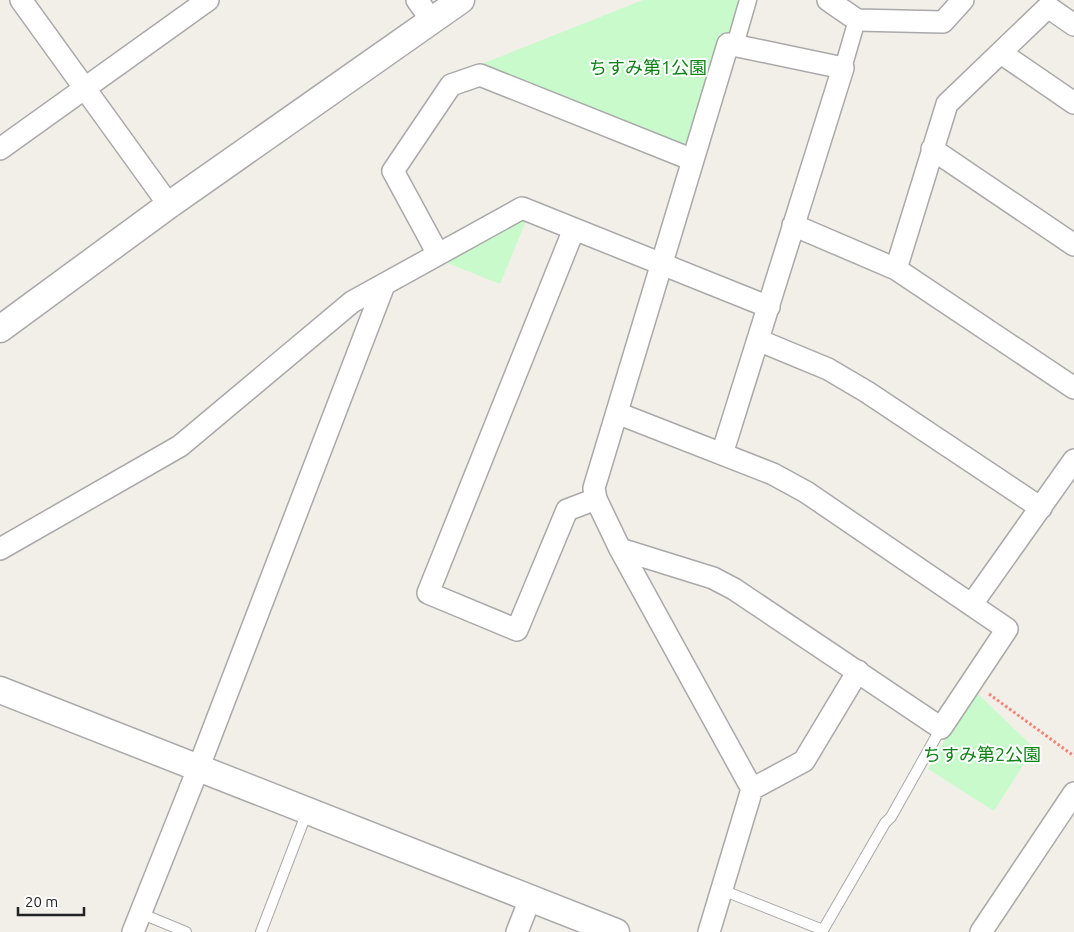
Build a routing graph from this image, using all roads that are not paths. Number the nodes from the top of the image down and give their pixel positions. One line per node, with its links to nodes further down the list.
1 (21, 0): 14 (street)
2 (208, 0): 14 (street)
3 (417, 0): 9 (street)
4 (461, 0): 9 (street)
5 (748, 0): 11 (street)
6 (828, 0): 8 (street)
7 (963, 0): 8 (street)
8 (858, 20): 13 (street)
9 (432, 21): 19 (street)
10 (1074, 25): 12 (street)
11 (735, 46): 13 (street); 18 (street)
12 (1000, 53): 15 (street); 17 (street)
13 (842, 68): 20 (street)
14 (84, 88): 16 (street); 19 (street)
15 (1074, 104)
16 (0, 149)
17 (932, 149): 22 (street); 25 (street)
18 (693, 160): 23 (street); 24 (street)
19 (169, 205): 28 (street)
20 (793, 225): 25 (street); 27 (street)
21 (574, 229): 23 (street); 24 (street); 34 (street)
22 (1074, 245)
23 (438, 254): 26 (street)
24 (662, 264): 27 (street); 31 (street)
25 (896, 269): 30 (street)
26 (384, 285): 36 (street); 42 (street)
27 (768, 307): 29 (street)
28 (0, 329)
29 (758, 340): 32 (street); 35 (street)
30 (1074, 388)
31 (617, 413): 32 (street); 34 (street)
32 (722, 454): 38 (street)
33 (1074, 460): 35 (street)
34 (596, 499): 37 (street)
35 (1041, 508): 38 (street)
36 (0, 549)
37 (620, 549): 39 (street); 43 (street)
38 (972, 604): 41 (street)
39 (858, 671): 41 (street); 43 (street)
40 (0, 690): 42 (street)
41 (941, 728): 46 (lane)
42 (198, 769): 45 (street); 48 (street)
43 (752, 789): 46 (street)
44 (1074, 793): 54 (street)
45 (307, 812): 47 (street); 50 (lane)
46 (722, 890): 53 (street)
47 (530, 899): 51 (street); 52 (street)
48 (136, 922): 49 (lane)
49 (186, 932)
50 (261, 932)
51 (516, 932)
52 (616, 932)
53 (709, 932)
54 (981, 932)

